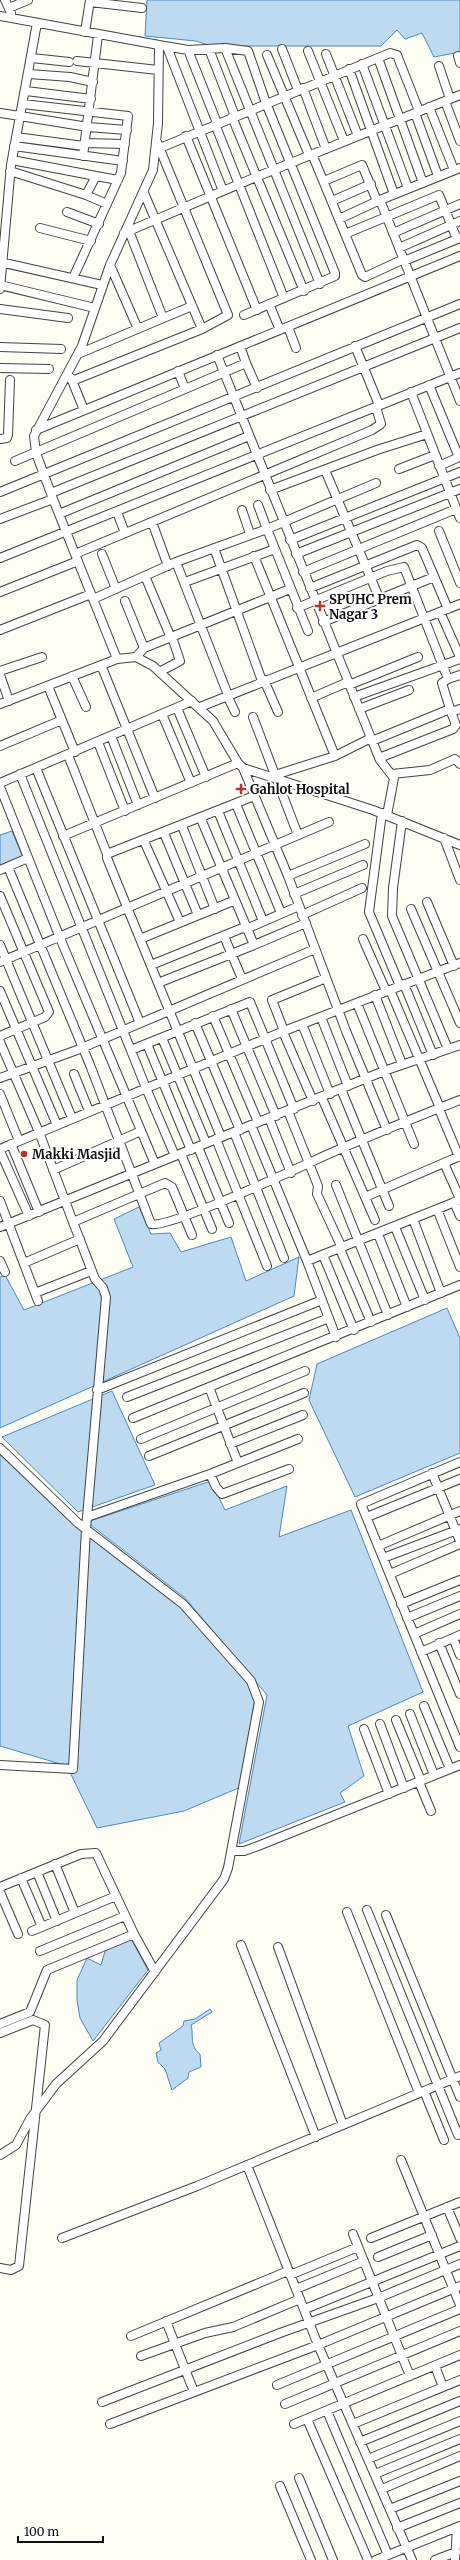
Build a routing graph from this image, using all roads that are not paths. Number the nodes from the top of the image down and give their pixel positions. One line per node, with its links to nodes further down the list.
1 (28, 0): 3 (street)
2 (90, 1): 4 (street); 8 (street)
3 (7, 4): 5 (street)
4 (142, 8)
5 (13, 17): 6 (street); 7 (street)
6 (0, 18)
7 (37, 23): 8 (street); 18 (street)
8 (85, 32): 9 (street)
9 (98, 35): 10 (street); 20 (street)
10 (163, 46): 14 (street); 23 (street); 50 (street)
11 (209, 48): 12 (street); 14 (street); 43 (street)
12 (225, 48): 35 (street); 38 (street)
13 (282, 49): 29 (street)
14 (188, 50): 45 (street)
15 (308, 51): 27 (street)
16 (326, 54): 26 (street)
17 (267, 55): 32 (street)
18 (32, 58): 20 (street); 25 (street)
19 (378, 58): 21 (street); 40 (street); 44 (street)
20 (94, 64): 23 (street); 28 (street)
21 (362, 64): 24 (street); 46 (street)
22 (439, 66): 34 (street)
23 (158, 70): 54 (street)
24 (349, 70): 26 (street); 49 (street)
25 (29, 74): 28 (street); 30 (street)
26 (334, 75): 27 (street); 53 (street)
27 (320, 81): 29 (street); 55 (street)
28 (93, 82): 33 (street)
29 (301, 89): 32 (street); 61 (street)
30 (26, 91): 33 (street); 36 (street)
31 (460, 95): 34 (street)
32 (285, 96): 35 (street); 62 (street)
33 (91, 99): 39 (street)
34 (447, 100): 37 (street); 56 (street)
35 (266, 103): 38 (street); 66 (street)
36 (23, 104): 39 (street); 42 (street)
37 (429, 107): 40 (street); 67 (street)
38 (249, 110): 43 (street); 68 (street)
39 (89, 112): 47 (street); 48 (street)
40 (417, 112): 44 (street); 71 (street)
41 (0, 113): 42 (street)
42 (20, 116): 47 (street); 51 (street)
43 (234, 116): 45 (street); 72 (street)
44 (400, 119): 46 (street); 75 (street)
45 (216, 124): 50 (street); 77 (street)
46 (384, 125): 49 (street); 78 (street)
47 (88, 127): 48 (street); 57 (street)
48 (127, 130): 58 (street)
49 (371, 130): 53 (street); 81 (street)
50 (199, 131): 52 (street); 79 (street)
51 (16, 136): 57 (street); 59 (street)
52 (186, 136): 60 (street); 83 (street)
53 (358, 136): 55 (street)
54 (156, 140): 60 (street); 80 (street)
55 (344, 141): 61 (street)
56 (460, 141)
57 (85, 144): 58 (street); 63 (street)
58 (125, 144): 65 (street)
59 (14, 146): 63 (street); 64 (street)
60 (160, 148): 88 (street)
61 (326, 149): 62 (street)
62 (311, 155): 66 (street); 74 (street)
63 (83, 156): 65 (street)
64 (12, 160): 69 (street); 70 (street)
65 (123, 161): 73 (street)
66 (291, 163): 68 (street); 111 (street)
67 (457, 169): 71 (street)
68 (273, 170): 72 (street); 111 (street)
69 (10, 171): 82 (street); 106 (street)
70 (96, 176): 73 (street); 82 (street)
71 (438, 176): 75 (street)
72 (256, 177): 77 (street); 114 (street)
73 (118, 180): 86 (street)
74 (324, 181): 76 (street); 84 (street)
75 (423, 183): 78 (street)
76 (371, 184): 84 (street); 85 (street)
77 (237, 185): 79 (street); 115 (street)
78 (408, 188): 81 (street)
79 (224, 190): 83 (street)
80 (144, 193): 93 (street); 98 (street)
81 (394, 194): 85 (street)
82 (86, 195): 86 (street)
83 (210, 196): 88 (street); 121 (street)
84 (332, 201): 92 (street)
85 (379, 201): 91 (street); 92 (street)
86 (107, 204): 95 (street)
87 (460, 204): 89 (street)
88 (182, 208): 93 (street); 129 (street)
89 (446, 210): 91 (street); 96 (street); 99 (street)
90 (67, 212): 95 (street)
91 (387, 216): 99 (street); 100 (street)
92 (339, 219): 100 (street)
93 (155, 220): 98 (street); 118 (street)
94 (460, 221): 96 (street)
95 (99, 224): 102 (street)
96 (452, 224): 101 (street); 103 (street)
97 (40, 228): 102 (street)
98 (127, 232): 107 (street); 124 (street)
99 (393, 233): 103 (street)
100 (345, 234): 105 (street)
101 (459, 238): 105 (street)
102 (91, 241): 109 (street)
103 (399, 248): 105 (street)
104 (460, 256): 108 (street)
105 (404, 260): 108 (street)
106 (1, 263): 109 (street); 112 (street)
107 (110, 265): 110 (street); 128 (street)
108 (411, 276): 125 (street); 126 (street)
109 (73, 278): 110 (street)
110 (102, 284): 119 (street)
111 (320, 284): 114 (street)
112 (0, 285): 113 (street); 119 (street)
113 (0, 290)
114 (304, 291): 115 (street)
115 (284, 298): 116 (street)
116 (269, 304): 121 (street); 130 (street)
117 (460, 304): 125 (street)
118 (192, 306): 124 (street); 129 (street)
119 (95, 308): 137 (street)
120 (0, 309): 123 (street)
121 (258, 310): 122 (street)
122 (244, 315)
123 (68, 318)
124 (163, 318): 128 (street)
125 (427, 318): 131 (street); 133 (street)
126 (288, 327): 130 (street); 135 (street)
127 (460, 328): 131 (street)
128 (138, 329): 137 (street)
129 (202, 329): 149 (street)
130 (280, 330): 132 (street)
131 (435, 338): 140 (street); 147 (street)
132 (240, 346): 138 (street); 139 (street)
133 (355, 346): 140 (street); 151 (street)
134 (0, 347): 136 (street)
135 (296, 348)
136 (61, 350)
137 (78, 354): 144 (street)
138 (217, 355): 143 (street); 145 (street)
139 (246, 363): 145 (street); 151 (street)
140 (364, 367): 156 (street); 158 (street)
141 (0, 368): 142 (street)
142 (48, 369)
143 (178, 371): 152 (street); 157 (street)
144 (69, 373): 149 (street); 159 (street)
145 (224, 373): 152 (street); 154 (street)
146 (460, 373): 147 (street)
147 (450, 377): 150 (street); 155 (street)
148 (10, 380): 162 (street)
149 (72, 381): 157 (street)
150 (429, 385): 153 (street); 167 (street)
151 (257, 388): 154 (street)
152 (185, 389): 163 (street)
153 (411, 392): 156 (street); 160 (street)
154 (234, 397): 158 (street); 172 (street)
155 (460, 401)
156 (377, 406): 164 (street); 171 (street)
157 (84, 410): 159 (street)
158 (242, 416): 161 (street); 179 (street)
159 (36, 430): 163 (street)
160 (427, 434): 165 (street); 169 (street)
161 (249, 436): 164 (street); 185 (street)
162 (0, 439)
163 (36, 453): 166 (street); 172 (street)
164 (256, 455): 171 (street); 184 (street)
165 (435, 455): 167 (street); 168 (street)
166 (15, 461)
167 (439, 466): 173 (street)
168 (399, 469)
169 (325, 470): 175 (street); 180 (street)
170 (460, 472): 173 (street)
171 (264, 475): 175 (street); 189 (street)
172 (45, 476): 177 (street); 179 (street)
173 (444, 479): 178 (street); 186 (street)
174 (376, 483): 180 (street)
175 (270, 490): 190 (street)
176 (460, 490): 178 (street)
177 (0, 492)
178 (450, 493): 182 (street); 194 (street)
179 (52, 496): 185 (street); 188 (street)
180 (338, 499): 186 (street); 190 (street)
181 (258, 506): 191 (street)
182 (456, 509): 187 (street); 200 (street)
183 (242, 510): 196 (street)
184 (117, 512): 193 (street); 195 (street)
185 (59, 514): 193 (street)
186 (346, 517): 194 (street); 197 (street)
187 (460, 518)
188 (0, 519)
189 (152, 522): 195 (street); 206 (street)
190 (283, 522): 191 (street); 197 (street)
191 (267, 529): 196 (street); 199 (street)
192 (439, 531): 214 (street)
193 (66, 532): 204 (street); 205 (street)
194 (351, 532): 200 (street); 202 (street)
195 (125, 533): 205 (street)
196 (250, 534): 198 (street)
197 (290, 540): 202 (street)
198 (214, 548): 206 (street); 208 (street)
199 (275, 548): 203 (street); 218 (street)
200 (358, 549): 207 (street); 209 (street)
201 (102, 554): 217 (street)
202 (296, 554): 209 (street)
203 (254, 556): 208 (street); 221 (street)
204 (0, 558)
205 (76, 558): 219 (street); 220 (street)
206 (172, 564): 210 (street); 213 (street)
207 (365, 566): 211 (street); 212 (street); 216 (street)
208 (221, 568): 213 (street); 228 (street)
209 (303, 572): 216 (street)
210 (145, 576): 217 (street); 234 (street)
211 (434, 577): 215 (street); 227 (street)
212 (370, 578): 215 (street); 222 (street); 224 (street)
213 (185, 582): 231 (street)
214 (460, 583)
215 (413, 586): 222 (street); 229 (street)
216 (310, 588): 224 (street)
217 (116, 589): 220 (street)
218 (290, 589): 221 (street); 226 (street)
219 (0, 592)
220 (92, 596): 232 (street); 241 (street)
221 (270, 598): 228 (street); 244 (street)
222 (380, 600): 230 (street)
223 (125, 601): 235 (street)
224 (315, 601): 226 (street); 230 (street)
225 (460, 604): 227 (street)
226 (297, 608): 233 (street)
227 (444, 610): 229 (street); 240 (street)
228 (236, 613): 231 (street); 251 (street)
229 (425, 618): 236 (street); 243 (street)
230 (324, 622): 236 (street)
231 (202, 626): 234 (street); 255 (street)
232 (0, 630)
233 (308, 632)
234 (171, 637): 235 (street); 246 (street)
235 (144, 648): 238 (street)
236 (335, 652): 244 (street); 252 (street)
237 (42, 657): 245 (street)
238 (136, 657): 241 (street); 246 (street)
239 (418, 657): 252 (street)
240 (460, 658): 243 (street)
241 (117, 659): 242 (street)
242 (101, 665): 249 (street); 272 (street)
243 (443, 665): 250 (street); 256 (street)
244 (298, 667): 251 (street); 257 (street)
245 (0, 671)
246 (159, 672): 259 (street)
247 (0, 675): 258 (street)
248 (460, 675): 250 (street)
249 (72, 676): 253 (street); 261 (street)
250 (448, 679): 266 (street)
251 (263, 681): 255 (street); 268 (street)
252 (349, 684): 256 (street); 257 (street)
253 (48, 686): 258 (street); 271 (street)
254 (409, 690): 264 (street)
255 (228, 695): 262 (street); 267 (street)
256 (354, 697): 264 (street)
257 (311, 698): 278 (street)
258 (9, 701): 260 (street)
259 (192, 701): 262 (street); 263 (street)
260 (0, 704)
261 (86, 707)
262 (200, 707): 281 (street)
263 (177, 708): 269 (street); 285 (street)
264 (359, 709): 274 (street)
265 (460, 709): 266 (street)
266 (451, 711): 274 (street); 279 (street)
267 (236, 712)
268 (278, 712)
269 (162, 714): 272 (street); 288 (street)
270 (253, 717): 286 (street)
271 (62, 720): 276 (street); 277 (street)
272 (129, 729): 273 (street); 291 (street)
273 (111, 736): 275 (street); 293 (street)
274 (371, 740): 278 (street); 279 (street)
275 (98, 742): 277 (street); 294 (street)
276 (0, 746)
277 (72, 753): 282 (street); 300 (street)
278 (335, 756): 286 (street)
279 (379, 758): 284 (street)
280 (460, 764): 284 (street)
281 (240, 765): 285 (street); 286 (street); 290 (street)
282 (36, 768): 283 (street); 304 (street)
283 (20, 774): 287 (street); 338 (street)
284 (392, 774): 296 (street)
285 (206, 777): 288 (street)
286 (276, 777): 296 (street); 303 (street)
287 (0, 782)
288 (191, 783): 291 (street)
289 (0, 787): 312 (street)
290 (254, 796): 292 (street); 308 (street)
291 (155, 798): 293 (street)
292 (236, 804): 295 (street); 310 (street)
293 (138, 805): 294 (street)
294 (125, 811): 300 (street)
295 (218, 812): 297 (street); 313 (street)
296 (385, 814): 298 (street); 358 (street)
297 (201, 819): 301 (street); 315 (street)
298 (402, 821): 305 (street); 355 (street)
299 (329, 822): 303 (street)
300 (95, 823): 304 (street); 311 (street)
301 (182, 826): 302 (street); 317 (street)
302 (164, 833): 306 (street); 320 (street)
303 (298, 835): 308 (street)
304 (64, 836): 335 (street)
305 (444, 838): 309 (street); 319 (street)
306 (144, 841): 311 (street); 322 (street)
307 (365, 844): 318 (street)
308 (275, 845): 310 (street); 318 (street)
309 (460, 845)
310 (256, 853): 313 (street); 331 (street)
311 (107, 854): 329 (street)
312 (28, 858): 316 (street); 341 (street)
313 (238, 860): 315 (street); 334 (street)
314 (362, 865): 323 (street)
315 (220, 868): 317 (street); 325 (street)
316 (4, 869): 346 (street)
317 (202, 876): 320 (street); 328 (street)
318 (288, 876): 323 (street)
319 (460, 880)
320 (184, 884): 322 (street); 333 (street)
321 (362, 888): 332 (street)
322 (166, 892): 329 (street); 336 (street)
323 (294, 894): 327 (street)
324 (0, 896): 348 (street)
325 (234, 901): 328 (street); 339 (street)
326 (427, 902): 351 (street)
327 (299, 906): 331 (street); 332 (street)
328 (215, 908): 333 (street)
329 (127, 909): 335 (street); 342 (street)
330 (411, 909): 353 (street)
331 (281, 913): 334 (street)
332 (302, 914): 337 (street)
333 (198, 915): 336 (street)
334 (263, 921): 339 (street)
335 (98, 922): 338 (street); 369 (street)
336 (180, 922): 342 (street)
337 (306, 923): 345 (street); 347 (street)
338 (83, 928): 341 (street); 374 (street)
339 (246, 928): 340 (street); 345 (street)
340 (224, 936): 349 (street); 352 (street)
341 (60, 938): 346 (street); 379 (street)
342 (140, 939): 352 (street)
343 (363, 939): 360 (street)
344 (0, 945): 350 (street)
345 (254, 945): 349 (street)
346 (41, 946): 348 (street); 385 (street)
347 (315, 949): 354 (street); 356 (street)
348 (24, 953): 350 (street); 368 (street)
349 (232, 954): 356 (street); 357 (street)
350 (3, 961): 368 (street)
351 (457, 964): 353 (street)
352 (151, 965): 357 (street)
353 (438, 971): 355 (street); 371 (street)
354 (326, 978): 364 (street); 376 (street)
355 (419, 978): 358 (street); 386 (street)
356 (242, 979): 365 (street)
357 (158, 983): 365 (street)
358 (402, 985): 360 (street); 389 (street)
359 (0, 991): 373 (street)
360 (388, 991): 361 (street); 390 (street)
361 (375, 996): 362 (street); 393 (street)
362 (357, 1003): 364 (street); 396 (street)
363 (231, 1009): 366 (street); 380 (street); 384 (street)
364 (338, 1010): 367 (street); 401 (street)
365 (169, 1011): 369 (street); 375 (street)
366 (213, 1016): 370 (street); 388 (street)
367 (321, 1017): 372 (street); 404 (street)
368 (33, 1022): 373 (street); 391 (street)
369 (140, 1023): 374 (street)
370 (195, 1023): 375 (street); 392 (street)
371 (460, 1023)
372 (302, 1024): 376 (street); 406 (street)
373 (17, 1029): 377 (street); 394 (street)
374 (124, 1030): 379 (street); 387 (street)
375 (177, 1031): 378 (street); 395 (street)
376 (284, 1031): 380 (street); 409 (street)
377 (0, 1036)
378 (162, 1038): 382 (street); 399 (street)
379 (104, 1039): 385 (street); 407 (street)
380 (265, 1039): 384 (street); 413 (street)
381 (0, 1042): 397 (street)
382 (147, 1044): 387 (street); 402 (street)
383 (460, 1045): 386 (street)
384 (248, 1047): 388 (street); 415 (street)
385 (83, 1048): 391 (street); 411 (street)
386 (448, 1049): 389 (street)
387 (131, 1050): 403 (street)
388 (229, 1054): 392 (street); 418 (street)
389 (433, 1055): 390 (street)
390 (419, 1059): 393 (street); 412 (street)
391 (49, 1060): 394 (street); 416 (street)
392 (211, 1061): 395 (street); 422 (street)
393 (402, 1064): 396 (street)
394 (33, 1066): 397 (street); 419 (street)
395 (192, 1069): 399 (street); 424 (street)
396 (384, 1071): 401 (street); 417 (street)
397 (14, 1073): 400 (street); 423 (street)
398 (74, 1074): 414 (street)
399 (177, 1076): 402 (street); 429 (street)
400 (0, 1078)
401 (366, 1078): 404 (street); 420 (street)
402 (162, 1081): 403 (street); 429 (street)
403 (146, 1088): 407 (street); 432 (street)
404 (345, 1088): 406 (street); 426 (street)
405 (0, 1094): 427 (street)
406 (330, 1094): 408 (street)
407 (127, 1096): 411 (street); 421 (street)
408 (322, 1098): 409 (street); 430 (street)
409 (313, 1101): 413 (street)
410 (459, 1103): 412 (street)
411 (104, 1105): 414 (street); 425 (street)
412 (439, 1109): 417 (street); 433 (street)
413 (291, 1110): 415 (street); 434 (street)
414 (88, 1111): 416 (street)
415 (272, 1117): 418 (street); 438 (street)
416 (72, 1118): 419 (street)
417 (405, 1122): 420 (street); 428 (street)
418 (255, 1124): 422 (street); 440 (street)
419 (57, 1125): 423 (street)
420 (387, 1130): 426 (street)
421 (141, 1131): 425 (street); 436 (street)
422 (237, 1131): 424 (street); 442 (street)
423 (39, 1132): 427 (street); 437 (street)
424 (219, 1138): 429 (street); 445 (street)
425 (118, 1140): 437 (street); 439 (street)
426 (362, 1141): 430 (street); 443 (street)
427 (15, 1143): 431 (street); 454 (street)
428 (414, 1144)
429 (198, 1147): 432 (street); 450 (street)
430 (344, 1148): 434 (street); 446 (street)
431 (0, 1150): 455 (street)
432 (178, 1155): 436 (street); 452 (street)
433 (459, 1157): 435 (street)
434 (308, 1163): 438 (street); 470 (street)
435 (444, 1163): 443 (street); 447 (street)
436 (155, 1164): 439 (street)
437 (53, 1170): 449 (street)
438 (291, 1173): 440 (street)
439 (132, 1174): 444 (street); 449 (street)
440 (274, 1180): 442 (street); 474 (street)
441 (336, 1185): 469 (street)
442 (255, 1188): 445 (street); 472 (street)
443 (382, 1190): 446 (street); 451 (street)
444 (139, 1194): 456 (street); 456 (street); 460 (street)
445 (238, 1195): 450 (street); 476 (street)
446 (365, 1197): 459 (street)
447 (458, 1200): 453 (street); 457 (street)
448 (0, 1201): 461 (street)
449 (65, 1201): 454 (street); 460 (street)
450 (220, 1202): 452 (street); 462 (street)
451 (389, 1206)
452 (203, 1209): 456 (street); 465 (street)
453 (437, 1209): 458 (street); 477 (street)
454 (39, 1212): 455 (street)
455 (28, 1216): 461 (street)
456 (185, 1216): 467 (street)
457 (460, 1216)
458 (413, 1219): 464 (street); 481 (street)
459 (375, 1220)
460 (73, 1222): 468 (street)
461 (10, 1223): 463 (street); 475 (street)
462 (229, 1223)
463 (0, 1227)
464 (395, 1227): 466 (street); 483 (street)
465 (212, 1229)
466 (378, 1234): 469 (street); 484 (street)
467 (192, 1235)
468 (80, 1239): 475 (street); 478 (street)
469 (358, 1242): 470 (street); 485 (street)
470 (341, 1248): 471 (street); 487 (street)
471 (323, 1256): 474 (street); 488 (street)
472 (284, 1258)
473 (0, 1261): 479 (street)
474 (307, 1261): 482 (street)
475 (24, 1263): 478 (street)
476 (267, 1266)
477 (460, 1266)
478 (91, 1271): 492 (street)
479 (5, 1272)
480 (460, 1285): 481 (street)
481 (441, 1293): 483 (street)
482 (322, 1300): 486 (street); 492 (street)
483 (425, 1300): 484 (street)
484 (407, 1307): 485 (street)
485 (388, 1315): 487 (street)
486 (329, 1318): 489 (street); 494 (street)
487 (370, 1322): 488 (street)
488 (354, 1330): 489 (street)
489 (336, 1337): 491 (street)
490 (305, 1371): 495 (street)
491 (209, 1387): 495 (street); 497 (street)
492 (97, 1390): 513 (street)
493 (304, 1394): 498 (street)
494 (127, 1397)
495 (216, 1407): 498 (street); 499 (street)
496 (303, 1415): 501 (street)
497 (133, 1418)
498 (224, 1425): 501 (street); 503 (street)
499 (141, 1439)
500 (298, 1439): 505 (street)
501 (230, 1444): 505 (street)
502 (0, 1448): 515 (street)
503 (148, 1456)
504 (460, 1462): 507 (street)
505 (238, 1463): 508 (street)
506 (289, 1469): 508 (street)
507 (432, 1473): 510 (street); 514 (street)
508 (210, 1474): 513 (street)
509 (460, 1479): 510 (street)
510 (438, 1488): 512 (street); 514 (street)
511 (460, 1511): 512 (street)
512 (449, 1515): 516 (street); 518 (street)
513 (86, 1517): 515 (street)
514 (367, 1517): 518 (street)
515 (86, 1529): 538 (street); 546 (street)
516 (458, 1529): 517 (street); 519 (street)
517 (460, 1542): 520 (street)
518 (378, 1546): 519 (street)
519 (384, 1558): 520 (street)
520 (390, 1574): 523 (street)
521 (460, 1580): 523 (street)
522 (460, 1596): 525 (street)
523 (401, 1604): 525 (street)
524 (460, 1614): 526 (street)
525 (407, 1618): 526 (street)
526 (414, 1634): 529 (street)
527 (457, 1637): 528 (street); 530 (street)
528 (439, 1643): 529 (street); 531 (street)
529 (421, 1652): 537 (street)
530 (460, 1655)
531 (460, 1694)
532 (424, 1706): 540 (street)
533 (410, 1714): 541 (street)
534 (396, 1720): 542 (street)
535 (380, 1724): 543 (street)
536 (364, 1728): 544 (street)
537 (460, 1747)
538 (0, 1765)
539 (459, 1767): 540 (street)
540 (450, 1769): 541 (street)
541 (434, 1775): 542 (street)
542 (420, 1781): 543 (street); 545 (street)
543 (404, 1788): 544 (street)
544 (389, 1794): 546 (street)
545 (431, 1811)
546 (232, 1851): 566 (street)
547 (55, 1864): 548 (street); 552 (street); 555 (street)
548 (37, 1872): 549 (street); 558 (street)
549 (21, 1878): 550 (street); 559 (street)
550 (0, 1886)
551 (0, 1892): 561 (street)
552 (116, 1896): 555 (street); 557 (street)
553 (367, 1910): 570 (street)
554 (346, 1912): 571 (street)
555 (75, 1913): 558 (street)
556 (386, 1915): 569 (street)
557 (125, 1916): 562 (street); 565 (street)
558 (57, 1921): 559 (street)
559 (42, 1927): 560 (street)
560 (32, 1932)
561 (18, 1934)
562 (134, 1934): 566 (street); 567 (street)
563 (241, 1945): 576 (street)
564 (278, 1947): 574 (street)
565 (40, 1951)
566 (155, 1972): 573 (street)
567 (0, 2024)
568 (0, 2033): 573 (street)
569 (456, 2078): 570 (street); 572 (street)
570 (438, 2086): 571 (street); 575 (street)
571 (421, 2092): 574 (street); 577 (street)
572 (460, 2097)
573 (37, 2109): 578 (street); 595 (street)
574 (343, 2125): 576 (street)
575 (458, 2135)
576 (316, 2137): 580 (street)
577 (444, 2140)
578 (0, 2156)
579 (401, 2160): 583 (street)
580 (247, 2165): 586 (street); 597 (street)
581 (460, 2202): 582 (street)
582 (447, 2207): 583 (street); 588 (street)
583 (424, 2217): 585 (street); 587 (street)
584 (353, 2234): 590 (street)
585 (432, 2235): 591 (street); 592 (street)
586 (62, 2238)
587 (371, 2238)
588 (460, 2238)
589 (460, 2246): 591 (street)
590 (358, 2247): 593 (street); 597 (street)
591 (440, 2254): 596 (street); 598 (street)
592 (378, 2257)
593 (364, 2261): 598 (street); 600 (street)
594 (460, 2264): 596 (street)
595 (0, 2268)
596 (446, 2269): 599 (street); 601 (street)
597 (289, 2273): 600 (street); 607 (street)
598 (373, 2282): 601 (street); 604 (street)
599 (457, 2287): 603 (street); 606 (street)
600 (296, 2289): 602 (street)
601 (378, 2298): 606 (street); 608 (street)
602 (300, 2299): 604 (street); 612 (street)
603 (460, 2305)
604 (305, 2309): 608 (street)
605 (460, 2310): 611 (street)
606 (386, 2317): 611 (street); 613 (street)
607 (166, 2321): 610 (street); 612 (street)
608 (311, 2323): 613 (street); 619 (street)
609 (460, 2331): 615 (street)
610 (131, 2336)
611 (394, 2337): 615 (street); 617 (street)
612 (174, 2344): 614 (street); 619 (street)
613 (318, 2345): 617 (street); 625 (street)
614 (141, 2356)
615 (401, 2356): 620 (street); 622 (street)
616 (460, 2356): 618 (street)
617 (327, 2364): 622 (street); 623 (street)
618 (435, 2366): 620 (street); 624 (street)
619 (185, 2370): 625 (street); 627 (street)
620 (410, 2376): 628 (street)
621 (460, 2380): 624 (street)
622 (335, 2382): 628 (street); 629 (street)
623 (277, 2385)
624 (443, 2387): 635 (street)
625 (194, 2392): 633 (street)
626 (460, 2401): 637 (street)
627 (102, 2402)
628 (345, 2403): 630 (street); 635 (street)
629 (285, 2404)
630 (327, 2411): 631 (street); 650 (street)
631 (307, 2419): 634 (street); 654 (street)
632 (460, 2421): 639 (street)
633 (110, 2424)
634 (294, 2424)
635 (353, 2424): 637 (street)
636 (460, 2439): 640 (street)
637 (360, 2442): 639 (street)
638 (460, 2456): 644 (street)
639 (368, 2459): 640 (street)
640 (376, 2474): 644 (street)
641 (299, 2478): 653 (street)
642 (460, 2481): 646 (street)
643 (280, 2486): 652 (street)
644 (382, 2489): 646 (street)
645 (460, 2503): 648 (street)
646 (390, 2509): 648 (street)
647 (458, 2527): 649 (street); 651 (street)
648 (397, 2528): 649 (street)
649 (406, 2548): 650 (street); 656 (street)
650 (388, 2555): 655 (street)
651 (456, 2557): 657 (street)
652 (311, 2560)
653 (333, 2560)
654 (368, 2560)
655 (376, 2560)
656 (412, 2560)
657 (435, 2560)

